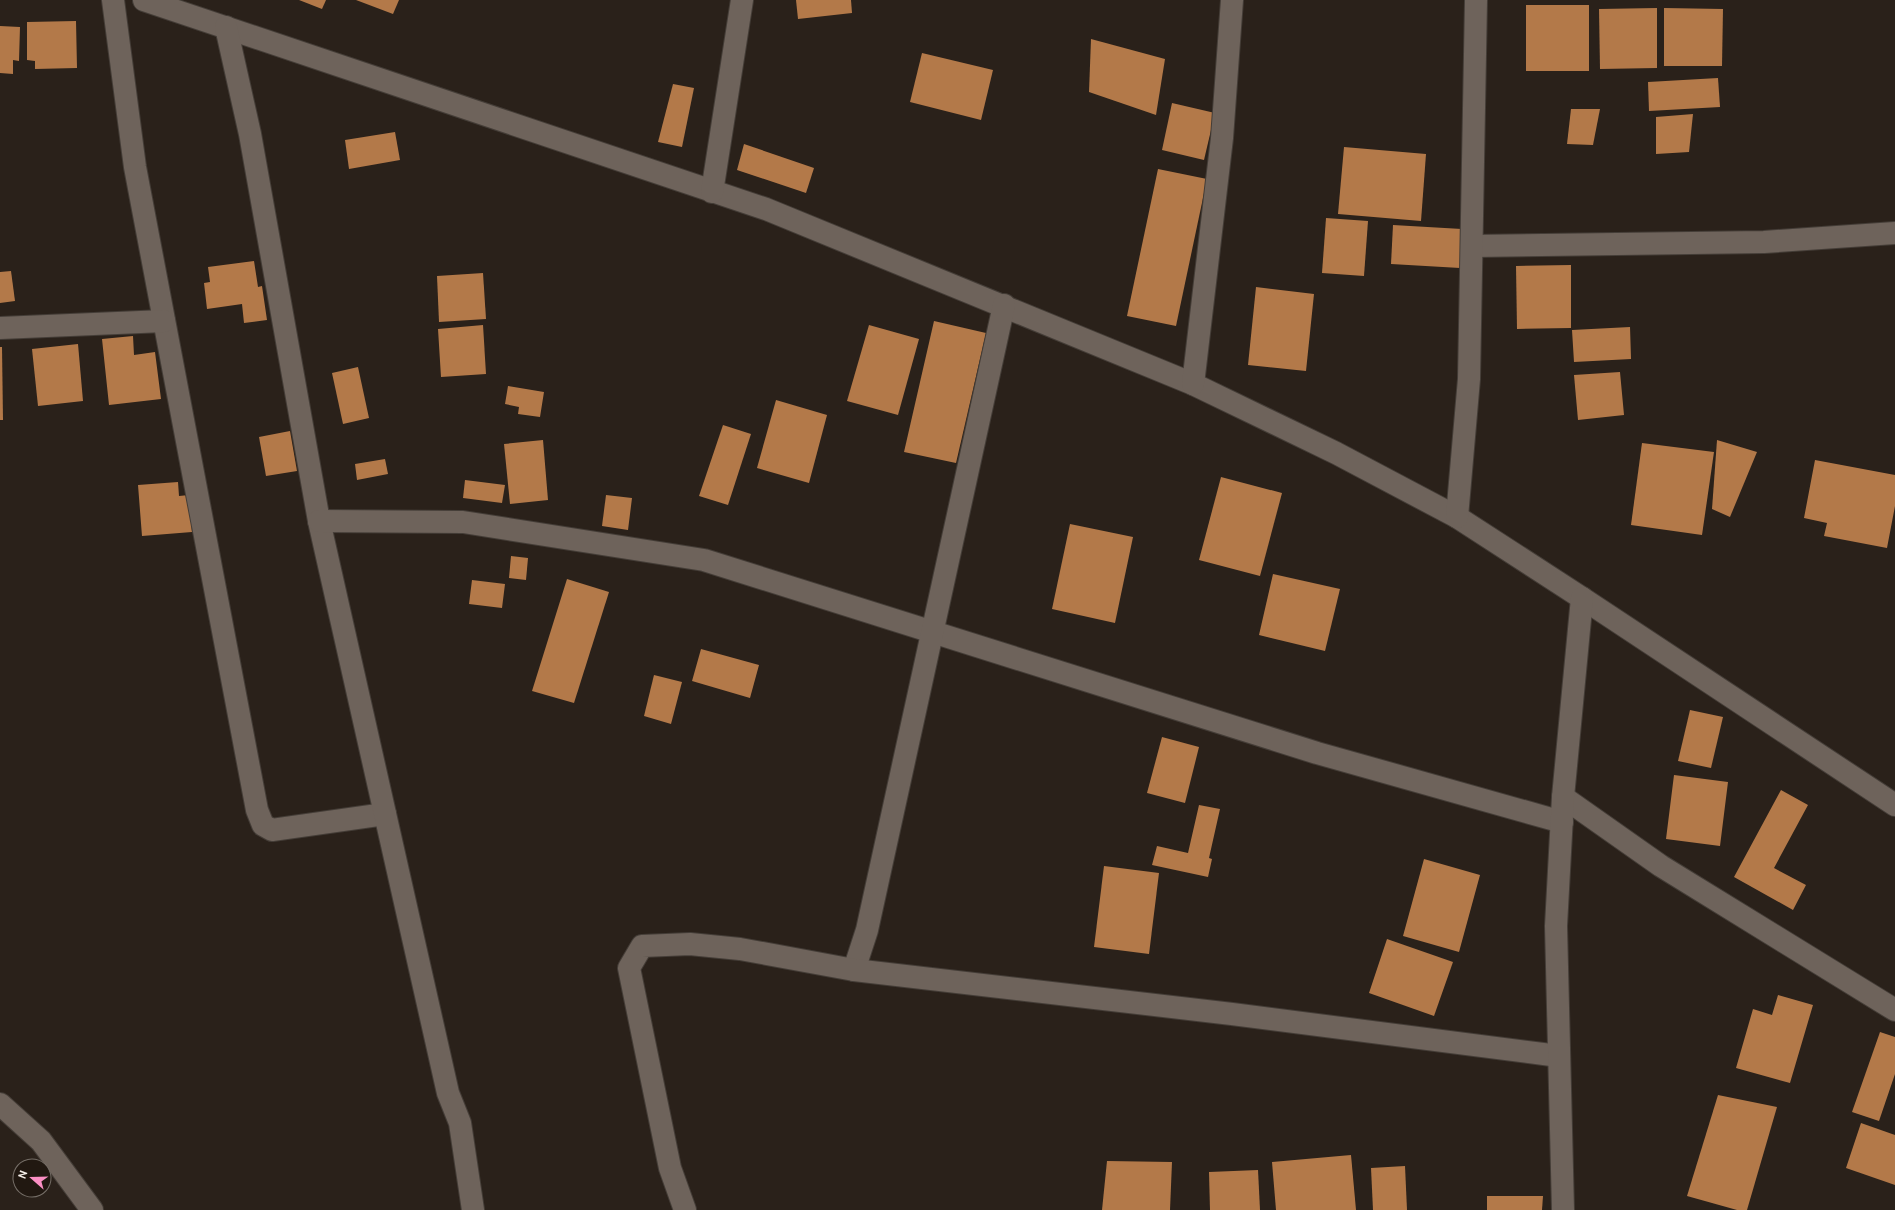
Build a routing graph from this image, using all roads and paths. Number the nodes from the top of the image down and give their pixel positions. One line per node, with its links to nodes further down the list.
1 (114, 0): 12 (street)
2 (144, 0): 6 (street)
3 (742, 0): 8 (street)
4 (1232, 0): 14 (street)
5 (1476, 0): 10 (street)
6 (185, 7): 7 (street)
7 (226, 28): 8 (street); 16 (street)
8 (712, 192): 11 (street)
9 (1895, 233): 10 (street)
10 (1472, 246): 15 (street)
11 (1004, 305): 14 (street); 18 (street)
12 (164, 321): 13 (street); 21 (street)
13 (0, 328)
14 (1194, 384): 15 (street)
15 (1457, 517): 17 (street)
16 (319, 520): 18 (street); 21 (street)
17 (1582, 598): 19 (street); 20 (street)
18 (933, 633): 22 (street); 23 (street)
19 (1563, 797): 22 (street); 24 (street)
20 (1895, 805)
21 (386, 814): 28 (street)
22 (1562, 822): 25 (street)
23 (854, 970): 25 (street); 29 (street)
24 (1895, 1010)
25 (1559, 1056): 30 (street)
26 (0, 1104): 27 (street)
27 (92, 1210)
28 (473, 1210)
29 (685, 1210)
30 (1563, 1210)

